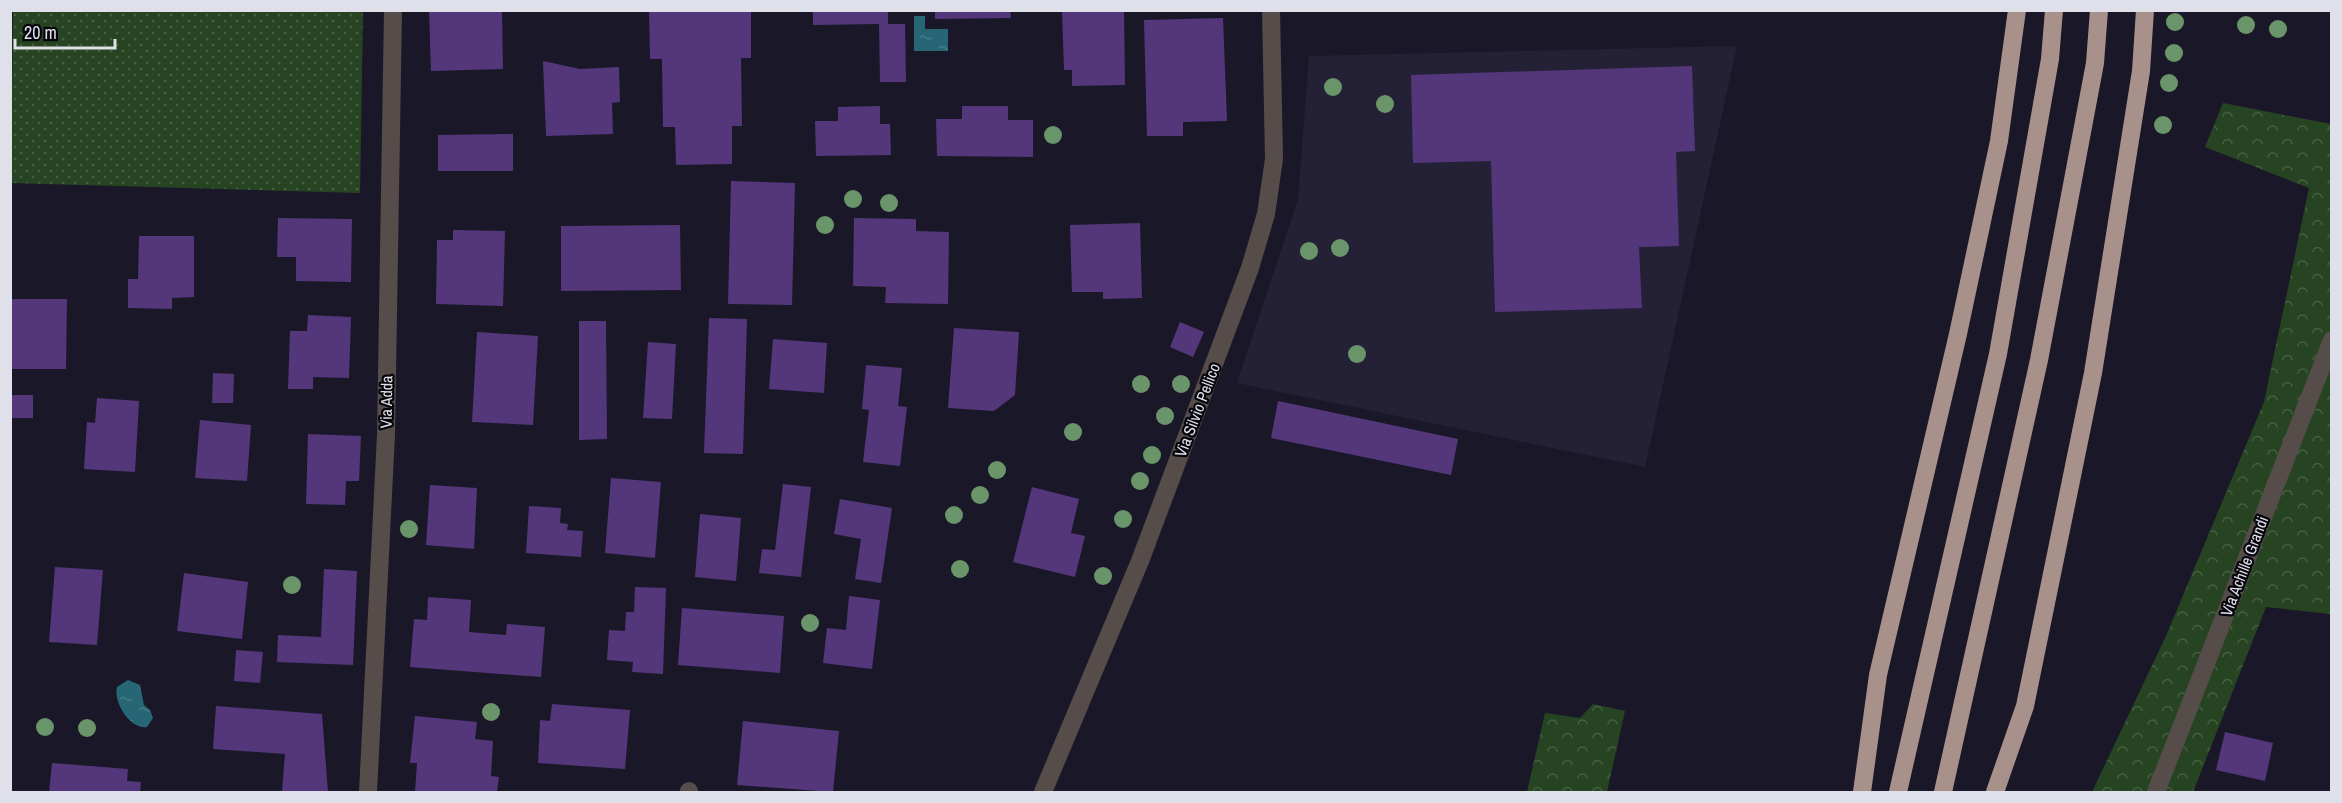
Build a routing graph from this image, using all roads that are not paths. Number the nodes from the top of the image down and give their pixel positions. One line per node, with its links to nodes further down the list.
1 (393, 10): 8 (street, Via Adda)
2 (1271, 10): 9 (street, Via Silvio Pellico)
3 (2017, 10): 10 (highway)
4 (2054, 10): 11 (highway)
5 (2099, 10): 12 (highway)
6 (2145, 10): 13 (highway)
7 (2331, 340): 14 (street, Via Achille Grandi)
8 (368, 792)
9 (1043, 792)
10 (1862, 792)
11 (1898, 792)
12 (1943, 792)
13 (1995, 792)
14 (2156, 792)

